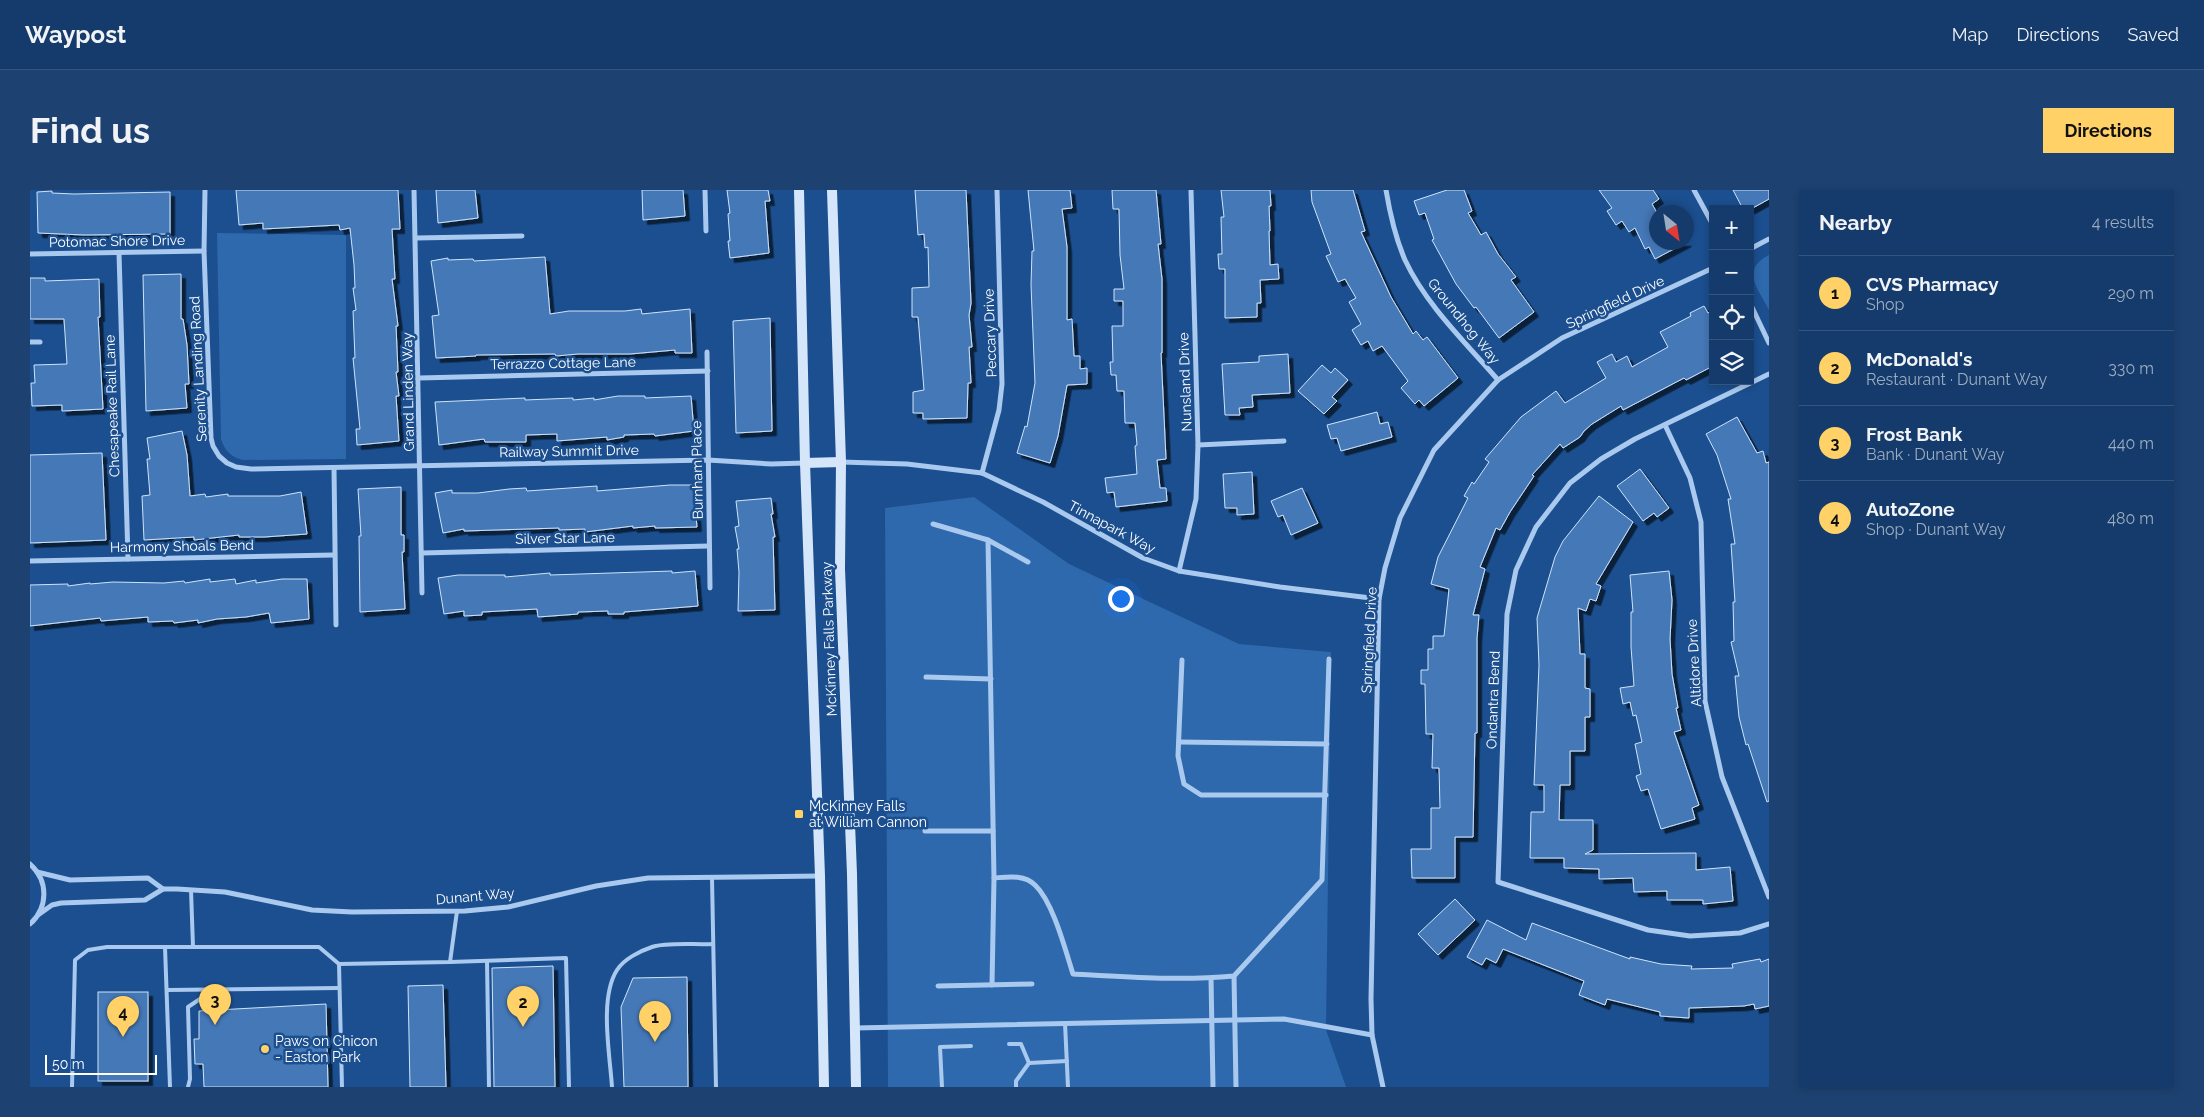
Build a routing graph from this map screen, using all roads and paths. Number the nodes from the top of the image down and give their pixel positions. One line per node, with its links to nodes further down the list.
1 (205, 190): 16 (street, Serenity Landing Road)
2 (414, 190): 13 (street, Grand Linden Way)
3 (705, 190): 11 (street)
4 (798, 190): 34 (main road, McKinney Falls Parkway)
5 (832, 190): 33 (main road, McKinney Falls Parkway)
6 (997, 190): 37 (street, Peccary Drive)
7 (1191, 190): 31 (street, Nunsland Drive)
8 (1386, 190): 28 (street, Groundhog Way)
9 (1694, 190): 10 (street)
10 (1709, 218)
11 (706, 231)
12 (522, 236): 13 (street)
13 (416, 238): 27 (street, Grand Linden Way)
14 (1769, 239): 15 (street)
15 (1754, 247)
16 (204, 251): 17 (street, Potomac Shore Drive); 36 (street, Serenity Landing Road)
17 (119, 252): 18 (street, Potomac Shore Drive); 43 (street, Chesapeake Rail Lane)
18 (30, 254)
19 (1709, 270): 28 (street, Springfield Drive)
20 (1754, 311): 23 (street)
21 (30, 342): 22 (street)
22 (40, 342)
23 (1769, 343)
24 (707, 352): 25 (street, Burnham Place)
25 (708, 371): 27 (street, Terrazzo Cottage Lane); 32 (street, Burnham Place)
26 (1769, 374): 29 (street, Ondantra Bend)
27 (419, 378): 35 (street, Grand Linden Way)
28 (1498, 380): 49 (street, Springfield Drive)
29 (1665, 424): 67 (street, Altidore Drive); 71 (street, Ondantra Bend)
30 (1284, 441): 31 (street)
31 (1198, 445): 46 (street, Nunsland Drive)
32 (708, 460): 34 (street, Railway Summit Drive); 35 (street, Railway Summit Drive); 40 (street, Burnham Place)
33 (841, 462): 34 (main road); 37 (street, Tinnapark Way); 89 (main road, McKinney Falls Parkway)
34 (805, 463): 62 (main road, McKinney Falls Parkway)
35 (421, 465): 36 (street, Railway Summit Drive); 41 (street, Grand Linden Way)
36 (334, 468): 42 (street)
37 (982, 473): 46 (street, Tinnapark Way)
38 (933, 524): 39 (street)
39 (988, 540): 45 (street); 54 (street)
40 (709, 546): 41 (street, Silver Star Lane); 47 (street, Burnham Place)
41 (422, 553): 48 (street, Grand Linden Way)
42 (334, 554): 43 (street, Harmony Shoals Bend); 50 (street)
43 (128, 558): 44 (street, Harmony Shoals Bend)
44 (30, 561)
45 (1028, 562)
46 (1179, 571): 49 (street, Tinnapark Way)
47 (710, 588)
48 (422, 593)
49 (1380, 599): 90 (street, Springfield Drive)
50 (336, 625)
51 (1329, 659): 56 (street)
52 (1182, 660): 55 (street)
53 (926, 678): 54 (street)
54 (991, 679): 59 (street)
55 (1179, 742): 56 (street); 57 (street)
56 (1327, 744): 57 (street)
57 (1326, 795): 78 (street)
58 (924, 831): 59 (street)
59 (993, 831): 64 (street)
60 (30, 864): 61 (street)
61 (37, 872): 65 (street, Dunant Way); 69 (street)
62 (820, 876): 63 (street, Dunant Way); 103 (main road, McKinney Falls Parkway)
63 (712, 878): 68 (street, Dunant Way); 72 (lane)
64 (994, 878): 79 (street); 81 (street)
65 (163, 890): 66 (street, Dunant Way); 69 (street, Dunant Way)
66 (191, 890): 68 (street, Dunant Way); 74 (lane)
67 (1769, 897)
68 (457, 911): 76 (lane)
69 (38, 915): 70 (street)
70 (30, 924)
71 (1769, 924)
72 (713, 944): 101 (lane); 102 (lane)
73 (166, 947): 74 (lane); 85 (lane); 95 (lane)
74 (192, 947): 77 (lane)
75 (487, 960): 76 (lane); 99 (lane); 100 (lane)
76 (450, 962): 77 (lane)
77 (339, 964): 83 (lane)
78 (1234, 976): 79 (street); 86 (street)
79 (1211, 978): 87 (street)
80 (1032, 984): 81 (street)
81 (992, 985): 82 (street)
82 (938, 986)
83 (339, 988): 84 (lane); 98 (lane)
84 (215, 989): 85 (lane); 97 (lane)
85 (167, 990): 96 (lane)
86 (1235, 1020): 87 (street); 90 (street); 109 (street)
87 (1212, 1021): 88 (street); 108 (street)
88 (1065, 1024): 89 (street); 93 (lane)
89 (855, 1028): 104 (main road, McKinney Falls Parkway)
90 (1372, 1035): 110 (street, Springfield Drive)
91 (1009, 1044): 94 (lane)
92 (971, 1046): 105 (lane)
93 (1067, 1061): 94 (lane); 107 (lane)
94 (1030, 1063): 106 (lane)
95 (72, 1087)
96 (170, 1087)
97 (188, 1087)
98 (342, 1087)
99 (489, 1087)
100 (569, 1087)
101 (612, 1087)
102 (716, 1087)
103 (824, 1087)
104 (856, 1087)
105 (942, 1087)
106 (1016, 1087)
107 (1068, 1087)
108 (1214, 1087)
109 (1236, 1087)
110 (1383, 1087)

